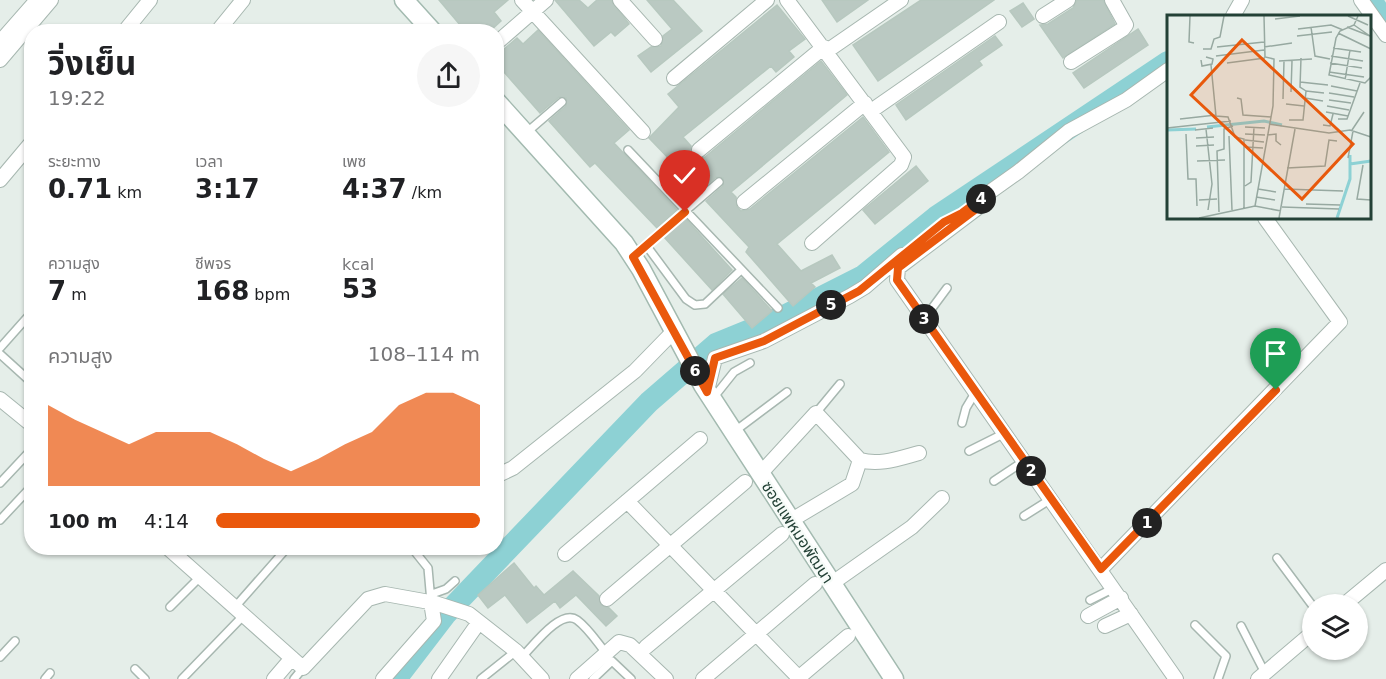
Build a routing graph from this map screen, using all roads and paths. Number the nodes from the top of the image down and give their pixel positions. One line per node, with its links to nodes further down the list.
1 (37, 0): 28 (street)
2 (51, 0): 20 (street)
3 (150, 0): 21 (street)
4 (243, 0): 22 (street)
5 (404, 0): 23 (street)
6 (522, 0): 16 (street)
7 (546, 0): 16 (street)
8 (620, 0): 27 (street)
9 (767, 0): 33 (street)
10 (787, 0): 29 (street)
11 (902, 0): 29 (street)
12 (1068, 0): 18 (street)
13 (1112, 0): 31 (street)
14 (1242, 0): 17 (street)
15 (1361, 0): 25 (street)
16 (533, 12): 26 (street); 37 (street)
17 (1234, 15)
18 (1043, 16)
19 (999, 22): 35 (street)
20 (31, 24)
21 (130, 24)
22 (224, 24)
23 (426, 24)
24 (24, 32): 30 (street)
25 (1386, 35)
26 (504, 37)
27 (655, 39)
28 (0, 42)
29 (826, 49): 35 (street); 40 (street)
30 (0, 60)
31 (1071, 62)
32 (1167, 71): 44 (street)
33 (674, 78)
34 (562, 102): 38 (lane)
35 (868, 107): 45 (street); 48 (street)
36 (504, 110): 38 (street)
37 (643, 132)
38 (526, 133): 49 (street)
39 (628, 150): 46 (lane)
40 (699, 150)
41 (24, 152): 42 (street)
42 (0, 180)
43 (719, 182): 46 (lane)
44 (986, 195): 53 (street); 61 (street)
45 (744, 202)
46 (685, 212): 49 (lane); 50 (lane)
47 (1266, 219): 93 (street)
48 (812, 243)
49 (639, 251): 50 (lane); 55 (street)
50 (741, 270): 52 (lane)
51 (947, 288): 53 (lane)
52 (778, 308)
53 (924, 319): 63 (street)
54 (24, 321): 56 (lane)
55 (677, 340): 61 (street, ซอยแพหมอพัฒนา); 76 (street)
56 (0, 348)
57 (0, 354): 59 (lane)
58 (750, 363): 61 (lane)
59 (24, 376)
60 (840, 384): 65 (lane)
61 (707, 392): 68 (street, ซอยแพหมอพัฒนา)
62 (787, 392): 68 (lane)
63 (976, 392): 67 (lane); 69 (street)
64 (2, 405): 66 (street)
65 (816, 413): 74 (street); 77 (street)
66 (24, 420)
67 (962, 423)
68 (733, 433): 77 (street, ซอยแพหมอพัฒนา)
69 (1005, 433): 71 (lane); 75 (street)
70 (700, 439): 83 (street)
71 (969, 451)
72 (919, 453): 74 (street)
73 (24, 458): 79 (lane)
74 (860, 460): 86 (street)
75 (1024, 461): 78 (lane); 82 (street)
76 (504, 472)
77 (752, 478): 86 (street, ซอยแพหมอพัฒนา); 87 (street)
78 (994, 481)
79 (0, 483)
80 (24, 494): 85 (lane)
81 (942, 498): 97 (street)
82 (1051, 499): 84 (lane); 93 (street)
83 (627, 501): 87 (street); 88 (street)
84 (1024, 516)
85 (0, 520)
86 (786, 528): 97 (street, ซอยแพหมอพัฒนา); 98 (street)
87 (670, 546): 98 (street); 102 (street)
88 (565, 554)
89 (176, 555): 95 (street)
90 (281, 555): 106 (lane)
91 (418, 555): 103 (lane)
92 (1277, 558): 100 (lane)
93 (1101, 569): 99 (street)
94 (1386, 570): 101 (street)
95 (200, 576): 105 (lane); 106 (street)
96 (455, 581): 103 (lane)
97 (823, 584): 113 (street); 138 (street, ซอยแพหมอพัฒนา)
98 (714, 590): 113 (street); 117 (street)
99 (1118, 593): 104 (lane); 107 (street); 108 (street)
100 (1304, 594)
101 (1358, 594)
102 (607, 599)
103 (433, 600): 109 (street); 123 (street); 130 (street)
104 (1090, 600)
105 (170, 607)
106 (239, 611): 121 (street); 128 (lane)
107 (1131, 614): 111 (street); 139 (street)
108 (1088, 616)
109 (474, 618): 119 (street); 131 (street)
110 (1195, 625): 140 (lane)
111 (1105, 626)
112 (1241, 626): 124 (lane)
113 (755, 632): 126 (street); 137 (street)
114 (848, 636): 126 (street)
115 (15, 641): 120 (lane)
116 (1302, 642): 124 (street)
117 (646, 646)
118 (606, 653): 119 (lane); 125 (street); 134 (street)
119 (519, 654): 132 (lane); 133 (street)
120 (0, 657)
121 (292, 658): 123 (street); 129 (street)
122 (135, 669): 127 (lane)
123 (299, 673)
124 (1262, 676)
125 (660, 677)
126 (799, 678)
127 (145, 679)
128 (182, 679)
129 (274, 679)
130 (383, 679)
131 (439, 679)
132 (482, 679)
133 (542, 679)
134 (577, 679)
135 (593, 679): 136 (lane)
136 (631, 679)
137 (703, 679)
138 (894, 679)
139 (1176, 679)
140 (1218, 679)

